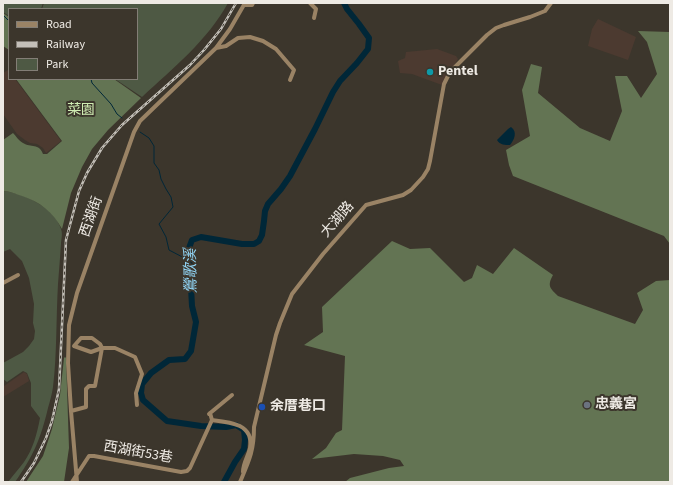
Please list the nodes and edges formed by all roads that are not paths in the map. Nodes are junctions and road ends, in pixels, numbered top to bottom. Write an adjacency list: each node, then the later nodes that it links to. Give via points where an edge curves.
1 (253, 3): 4 (street)
2 (310, 3): 5 (street, via 316,9)
3 (551, 3): 16 (street, 大湖路, via 545,11 496,28 454,67 444,84 430,161 423,177 403,195 366,205 292,294 273,347 254,427 252,451)
4 (245, 4): 6 (street, 西湖街)
5 (314, 18)
6 (216, 48): 7 (street, via 226,46 238,38 250,37 263,41 276,49 294,70); 13 (street, 西湖街, via 140,121 134,132 77,294 69,325)
7 (290, 80)
8 (18, 275): 9 (street)
9 (3, 283)
10 (102, 348): 10 (street, via 92,338 81,338 74,346 91,352); 12 (street, via 115,348 135,357 142,374 136,393); 13 (street, via 95,386 86,389 86,407)
11 (232, 395): 14 (street, via 209,414)
12 (137, 406)
13 (71, 410): 15 (street, 西湖街)
14 (212, 420): 15 (street, 西湖街53巷, via 187,471 89,456); 16 (street, via 234,424 245,428 248,433 250,449 243,465)
15 (76, 475): 17 (street, 西湖街); 18 (street)
16 (242, 477): 19 (street, 大湖路)
17 (77, 481)
18 (72, 482)
19 (240, 482)

